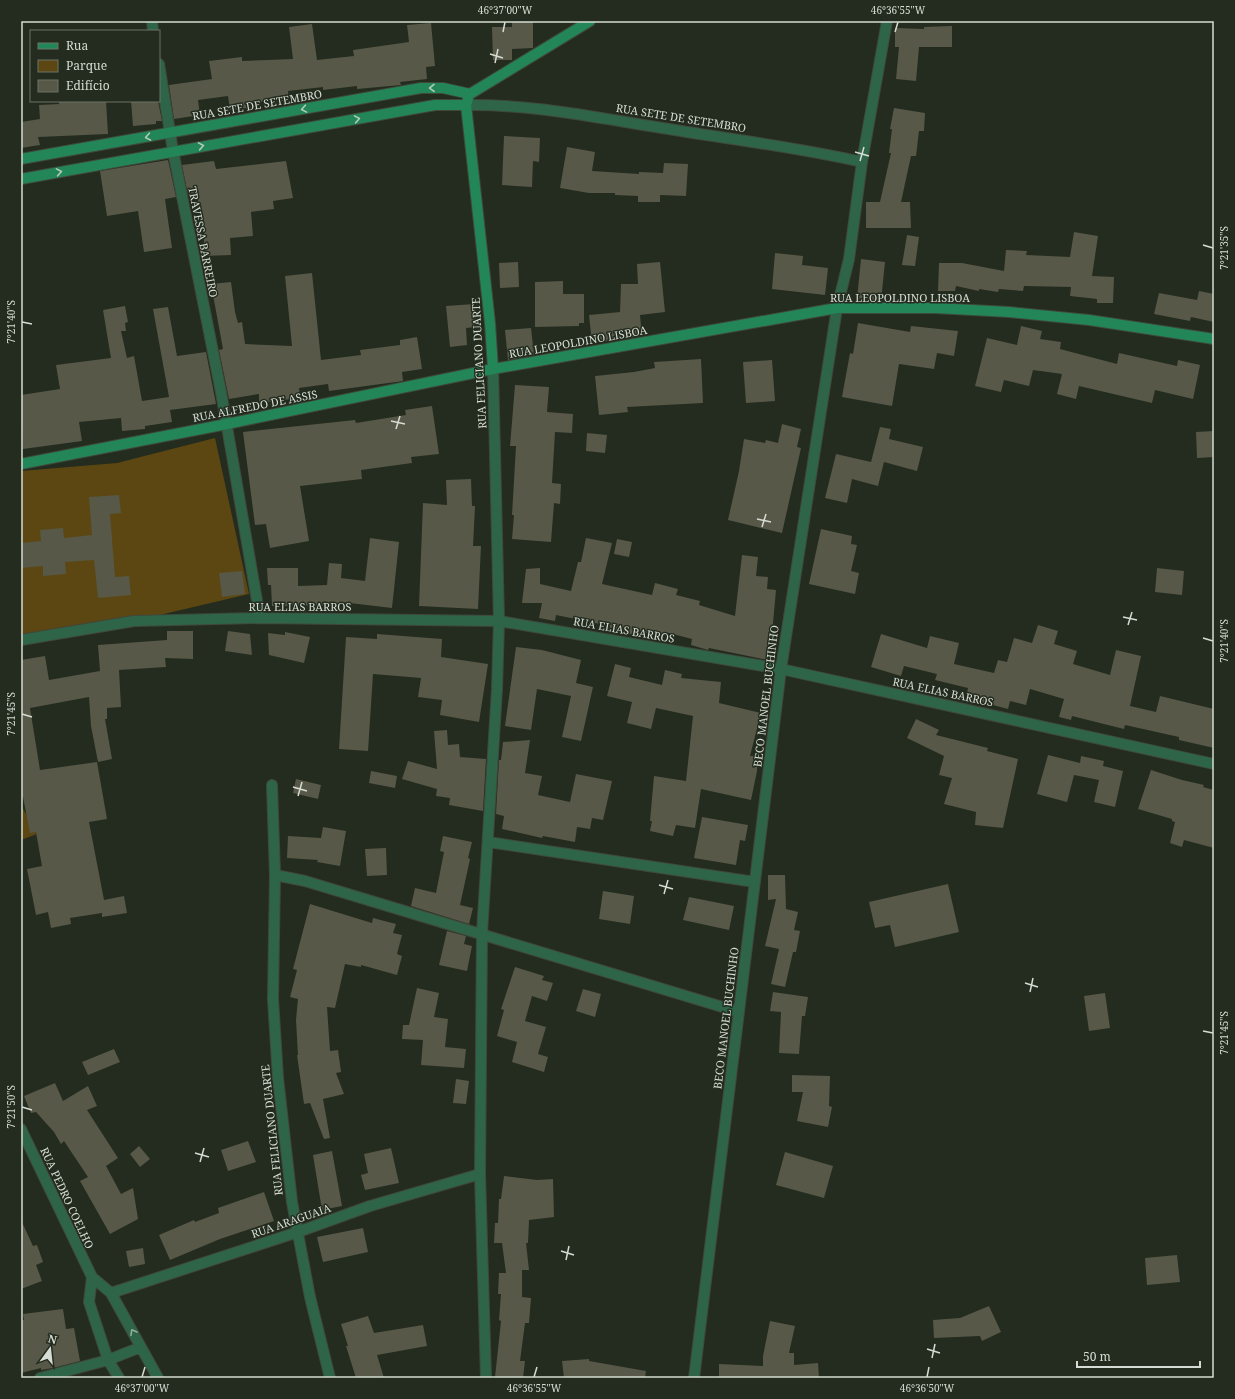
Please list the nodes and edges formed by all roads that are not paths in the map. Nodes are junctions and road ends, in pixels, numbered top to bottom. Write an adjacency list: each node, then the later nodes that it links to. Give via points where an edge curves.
1 (590, 21): 4 (street)
2 (887, 21): 10 (street, BECO MANOEL BUCHINHO)
3 (160, 70): 7 (street, TRAVESSA BARREIRO)
4 (470, 94): 5 (street, RUA SETE DE SETEMBRO); 6 (street); 7 (street, RUA SETE DE SETEMBRO, one-way to 7, via 443,88 421,88)
5 (495, 105): 6 (street, RUA SETE DE SETEMBRO); 10 (street, RUA SETE DE SETEMBRO, via 765,143)
6 (466, 106): 8 (street, RUA SETE DE SETEMBRO, one-way to 6, via 435,105); 14 (street, RUA FELICIANO DUARTE)
7 (171, 133): 8 (street, TRAVESSA BARREIRO); 9 (street, RUA SETE DE SETEMBRO, one-way to 9)
8 (173, 151): 11 (street, RUA SETE DE SETEMBRO, one-way to 8); 15 (street, TRAVESSA BARREIRO)
9 (21, 159)
10 (862, 162): 12 (street, BECO MANOEL BUCHINHO, via 849,259)
11 (21, 179)
12 (836, 308): 13 (street, RUA LEOPOLDINO LISBOA, via 935,308 1009,312 1089,320); 14 (street, RUA LEOPOLDINO LISBOA); 20 (street, BECO MANOEL BUCHINHO)
13 (1214, 339)
14 (493, 370): 15 (street, RUA ALFREDO DE ASSIS); 18 (street, RUA FELICIANO DUARTE)
15 (227, 424): 16 (street, RUA ALFREDO DE ASSIS); 17 (street, TRAVESSA BARREIRO)
16 (21, 464)
17 (260, 618): 18 (street, RUA ELIAS BARROS); 19 (street, RUA ELIAS BARROS, via 134,622)
18 (499, 621): 20 (street, RUA ELIAS BARROS); 23 (street)
19 (21, 640)
20 (781, 669): 21 (street, RUA ELIAS BARROS); 25 (street, BECO MANOEL BUCHINHO)
21 (1214, 764)
22 (272, 785): 24 (street, RUA FELICIANO DUARTE)
23 (488, 842): 25 (street); 26 (street)
24 (275, 875): 26 (street, via 305,881); 30 (street, RUA FELICIANO DUARTE, via 272,999 284,1134)
25 (755, 882): 27 (street, BECO MANOEL BUCHINHO)
26 (482, 933): 27 (street); 29 (street)
27 (739, 1012): 40 (street, BECO MANOEL BUCHINHO)
28 (21, 1128): 31 (street, RUA PEDRO COELHO)
29 (480, 1174): 30 (street, RUA ARAGUAIA, via 370,1206); 39 (street)
30 (298, 1232): 32 (street, RUA ARAGUAIA); 38 (street, RUA FELICIANO DUARTE, via 310,1297)
31 (92, 1277): 32 (street, RUA PEDRO COELHO); 34 (street, via 90,1302)
32 (111, 1293): 33 (street, RUA PEDRO COELHO, one-way to 32)
33 (142, 1348): 34 (street); 37 (street, RUA PEDRO COELHO)
34 (108, 1360): 35 (street); 36 (street)
35 (40, 1378)
36 (119, 1378)
37 (158, 1378)
38 (330, 1378)
39 (486, 1378)
40 (694, 1378)

